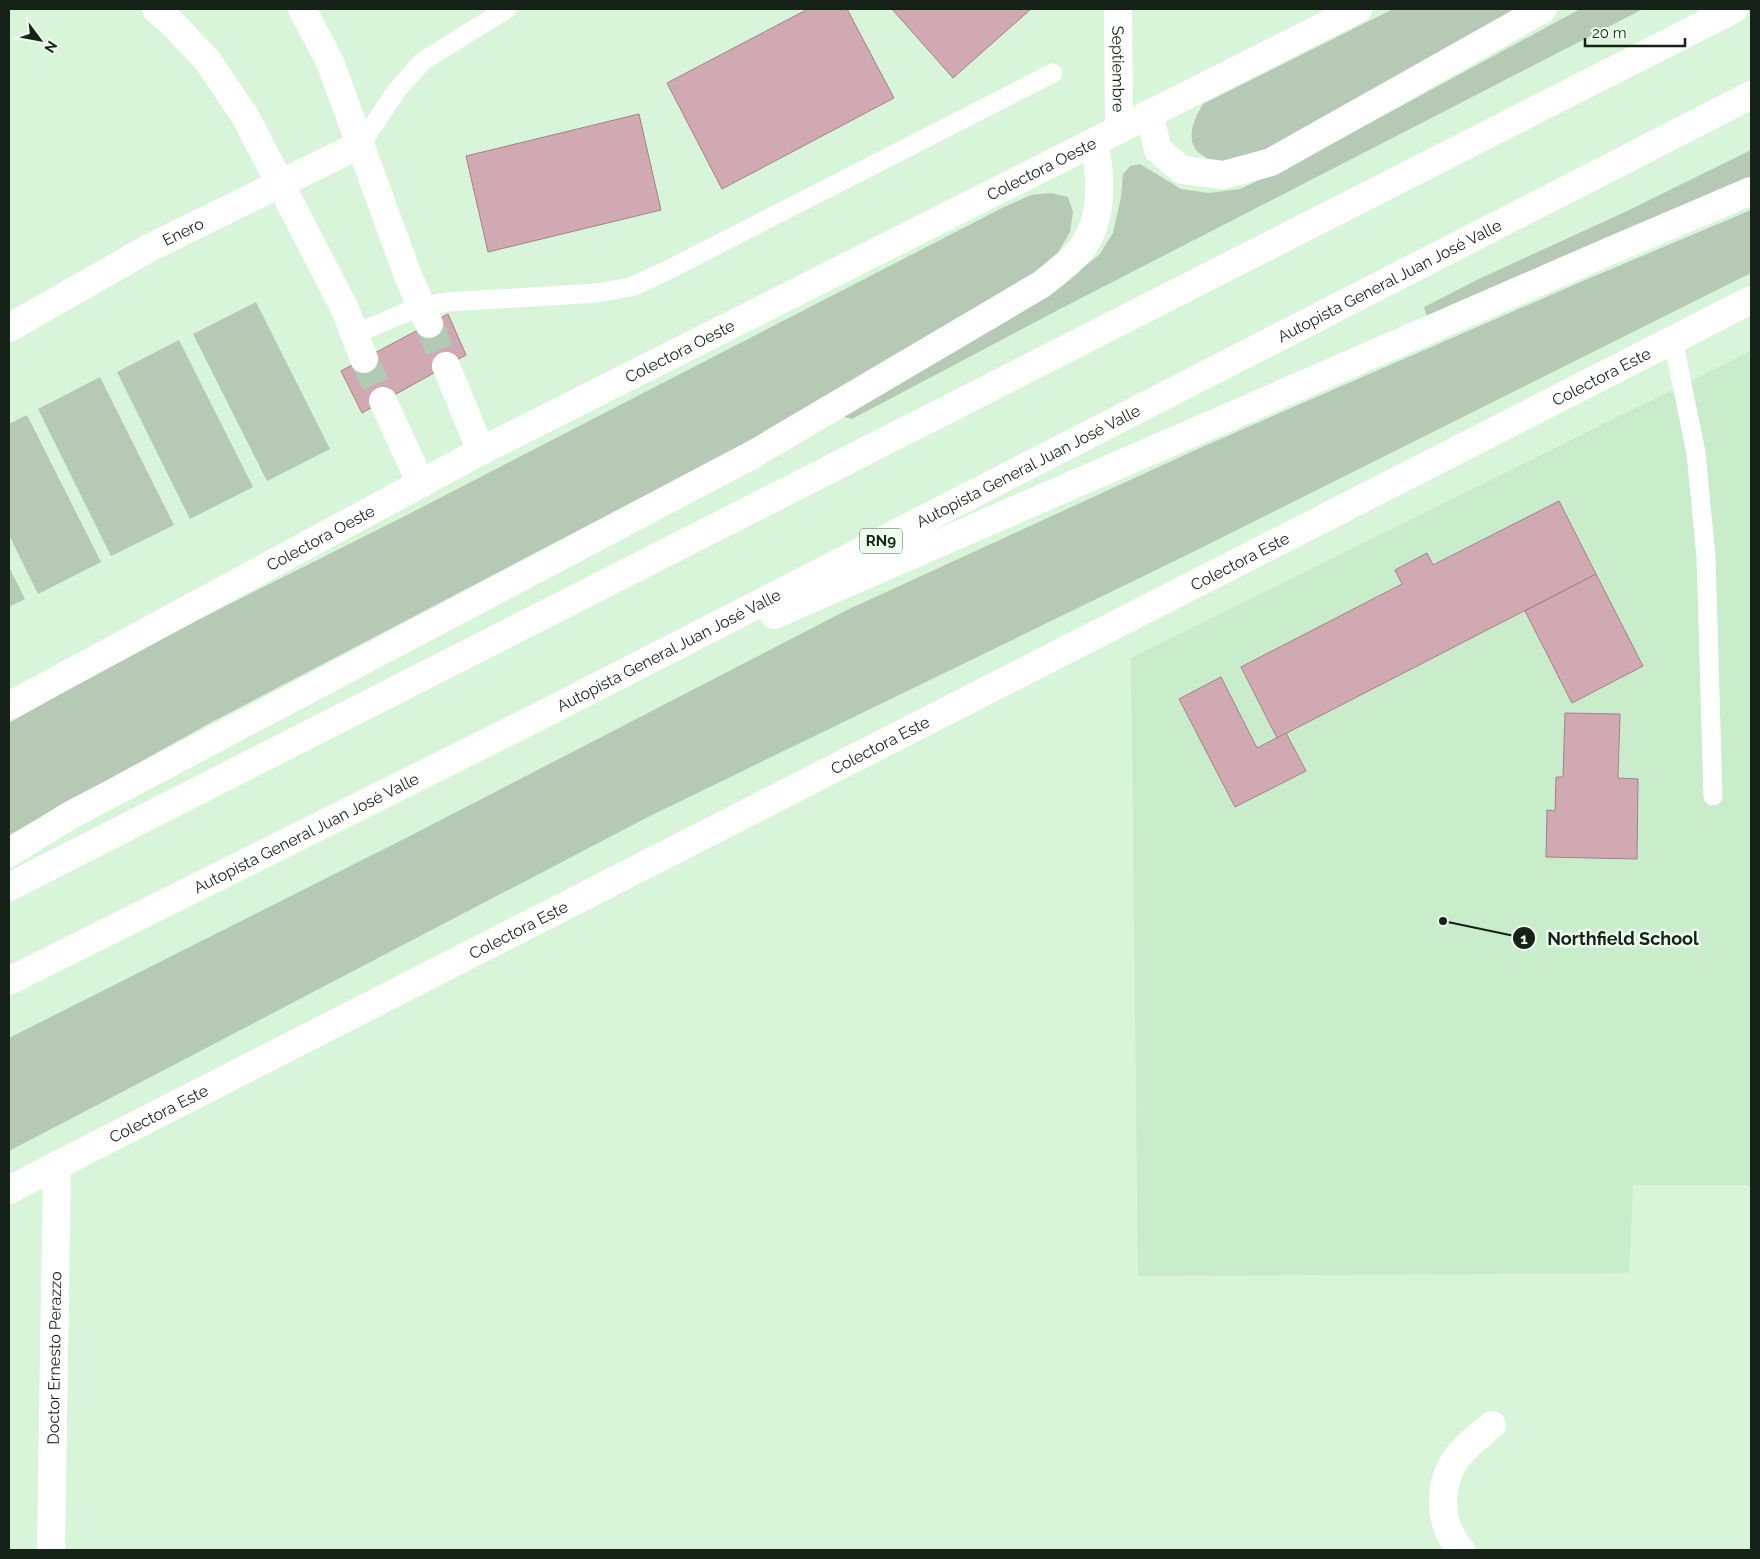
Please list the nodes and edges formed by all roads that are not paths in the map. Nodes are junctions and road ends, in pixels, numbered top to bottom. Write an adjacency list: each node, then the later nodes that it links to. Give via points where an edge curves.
1 (156, 9): 14 (main road, via 207,60 245,116)
2 (302, 9): 13 (main road, via 330,62)
3 (507, 9): 13 (lane, via 422,61 397,90)
4 (1118, 9): 11 (main road, Septiembre)
5 (1358, 9): 10 (main road, Colectora Oeste)
6 (1543, 9): 10 (main road, via 1270,162 1243,170 1224,175 1182,170 1158,150)
7 (1734, 9): 29 (main road)
8 (1053, 73): 17 (lane, via 630,287 597,294 449,302)
9 (1751, 95): 26 (main road, Autopista General Juan José Valle / RN9)
10 (1149, 114): 11 (main road, Colectora Oeste)
11 (1119, 130): 12 (main road, Colectora Oeste)
12 (1094, 142): 23 (main road, Colectora Oeste); 28 (main road, via 1100,197 1091,234 1076,256 1042,284 752,455 69,816)
13 (361, 144): 14 (main road, Enero); 17 (main road)
14 (279, 183): 18 (main road, Enero, via 151,247); 20 (main road, via 345,309)
15 (1751, 191): 26 (main road)
16 (1751, 300): 19 (main road, Colectora Este)
17 (425, 315): 20 (lane)
18 (9, 328)
19 (1673, 340): 27 (lane, via 1696,453 1706,557); 31 (main road, Colectora Este)
20 (360, 347)
21 (446, 366): 23 (main road)
22 (383, 401): 24 (main road)
23 (481, 451): 24 (main road, Colectora Oeste)
24 (421, 484): 25 (main road, Colectora Oeste)
25 (9, 706)
26 (538, 717): 30 (main road, Autopista General Juan José Valle / RN9)
27 (1713, 796)
28 (9, 853)
29 (9, 887)
30 (9, 981)
31 (57, 1165): 32 (main road, Colectora Este); 34 (main road, Doctor Ernesto Perazzo)
32 (9, 1190)
33 (1492, 1425): 35 (main road, via 1458,1456 1445,1479 1444,1513 1447,1527)
34 (50, 1550)
35 (1460, 1550)

